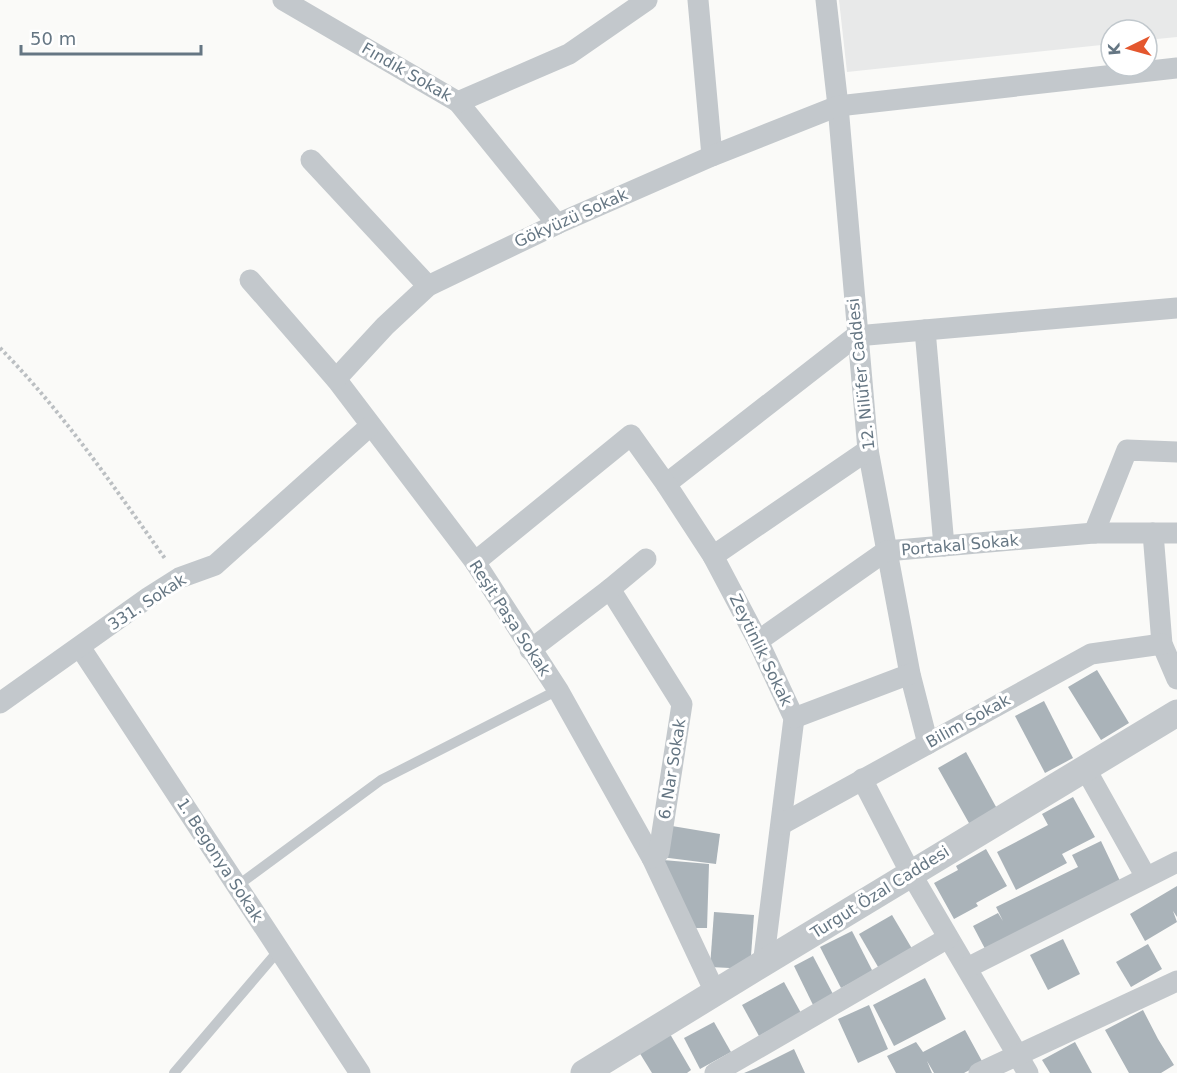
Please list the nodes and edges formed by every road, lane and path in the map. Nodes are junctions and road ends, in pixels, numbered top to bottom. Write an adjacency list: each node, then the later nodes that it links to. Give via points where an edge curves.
1 (283, 0): 6 (street, Fındık Sokak)
2 (647, 0): 6 (street, via 569,54)
3 (698, 0): 8 (street)
4 (825, 0): 7 (street, 12. Nilüfer Caddesi)
5 (1177, 68): 7 (street, Gökyüzü Sokak)
6 (458, 102): 10 (street, Fındık Sokak)
7 (837, 106): 8 (street, Gökyüzü Sokak); 15 (street, 12. Nilüfer Caddesi)
8 (712, 156): 10 (street, Gökyüzü Sokak)
9 (311, 160): 12 (street)
10 (557, 224): 12 (street, Gökyüzü Sokak)
11 (250, 280): 17 (street, Reşit Paşa Sokak)
12 (428, 286): 17 (street, Gökyüzü Sokak)
13 (1177, 308): 14 (street)
14 (925, 330): 15 (street); 25 (street)
15 (856, 336): 19 (street, 12. Nilüfer Caddesi); 21 (street)
16 (0, 348): 30 (path, via 98,464)
17 (336, 379): 18 (street, Reşit Paşa Sokak)
18 (370, 426): 29 (street, Reşit Paşa Sokak); 30 (street, 331. Sokak, via 216,565)
19 (868, 450): 26 (street, 12. Nilüfer Caddesi); 27 (street)
20 (1177, 452): 22 (street, via 1127,450)
21 (666, 484): 27 (street, Zeytinlik Sokak); 29 (street, Zeytinlik Sokak, via 631,435)
22 (1094, 533): 23 (street, Portakal Sokak); 25 (street, Portakal Sokak)
23 (1154, 533): 24 (street, Portakal Sokak); 33 (street)
24 (1177, 533)
25 (944, 546): 26 (street, Portakal Sokak)
26 (886, 551): 32 (street, Portakal Sokak); 36 (street, 12. Nilüfer Caddesi)
27 (713, 556): 32 (street, Zeytinlik Sokak)
28 (646, 559): 31 (street)
29 (475, 562): 35 (street, Reşit Paşa Sokak)
30 (179, 578): 34 (street, 331. Sokak)
31 (610, 589): 35 (street); 46 (street, 6. Nar Sokak, via 682,704 659,852)
32 (758, 641): 41 (street, Zeytinlik Sokak)
33 (1162, 644): 37 (street); 42 (street, Bilim Sokak, via 1091,654)
34 (80, 647): 39 (street, 331. Sokak); 50 (street, 1. Begonya Sokak)
35 (530, 650): 38 (street, Reşit Paşa Sokak)
36 (910, 674): 41 (street); 42 (street, 12. Nilüfer Caddesi)
37 (1177, 679)
38 (558, 690): 46 (street, Reşit Paşa Sokak); 50 (lane, via 381,780)
39 (0, 703)
40 (1177, 713): 43 (street, Turgut Özal Caddesi)
41 (794, 718): 45 (street, Zeytinlik Sokak)
42 (928, 744): 44 (street, Bilim Sokak)
43 (1085, 768): 48 (street, Turgut Özal Caddesi); 49 (street)
44 (862, 779): 45 (street, Bilim Sokak); 48 (street)
45 (782, 824): 53 (street, Zeytinlik Sokak)
46 (652, 858): 56 (street, Reşit Paşa Sokak)
47 (1177, 862): 49 (street)
48 (910, 872): 51 (street); 53 (street, Turgut Özal Caddesi)
49 (1146, 877): 54 (street)
50 (237, 886): 52 (street, 1. Begonya Sokak)
51 (948, 938): 54 (street); 61 (street)
52 (279, 950): 58 (lane); 59 (street, 1. Begonya Sokak)
53 (763, 965): 56 (street, Turgut Özal Caddesi)
54 (967, 968): 57 (street)
55 (1177, 981): 57 (street)
56 (716, 992): 60 (street, Turgut Özal Caddesi)
57 (1016, 1054): 62 (street); 63 (street)
58 (174, 1073)
59 (360, 1073)
60 (584, 1073)
61 (715, 1073)
62 (979, 1073)
63 (1028, 1073)

